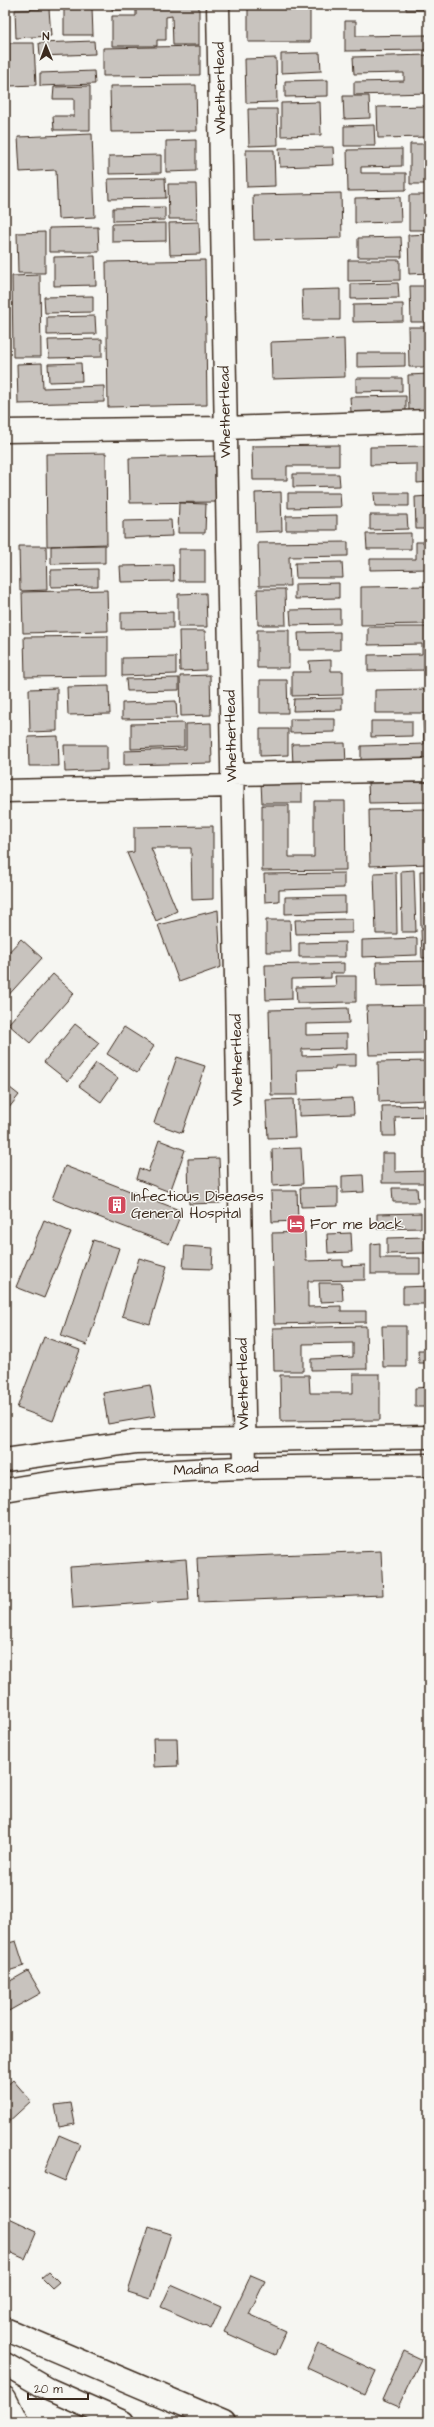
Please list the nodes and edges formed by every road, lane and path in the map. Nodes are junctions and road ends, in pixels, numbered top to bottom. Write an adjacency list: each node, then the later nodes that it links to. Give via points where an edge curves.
1 (218, 5): 3 (main road, WhetherHead)
2 (429, 421): 3 (main road)
3 (226, 428): 4 (main road); 6 (main road, WhetherHead)
4 (5, 431)
5 (429, 770): 6 (main road)
6 (232, 780): 7 (main road); 9 (main road, WhetherHead)
7 (5, 791)
8 (429, 1437): 9 (main road, Madina Road)
9 (244, 1440): 10 (main road, Madina Road, via 135,1442); 12 (main road, WhetherHead)
10 (5, 1460)
11 (429, 1465): 12 (main road, Madina Road)
12 (245, 1467): 13 (main road, Madina Road, via 113,1474)
13 (5, 1490)
14 (5, 2329): 17 (main road)
15 (5, 2364): 19 (main road, via 48,2390)
16 (5, 2398): 18 (main road)
17 (185, 2406): 20 (main road); 21 (main road)
18 (17, 2422)
19 (123, 2422)
20 (211, 2422)
21 (224, 2422)

